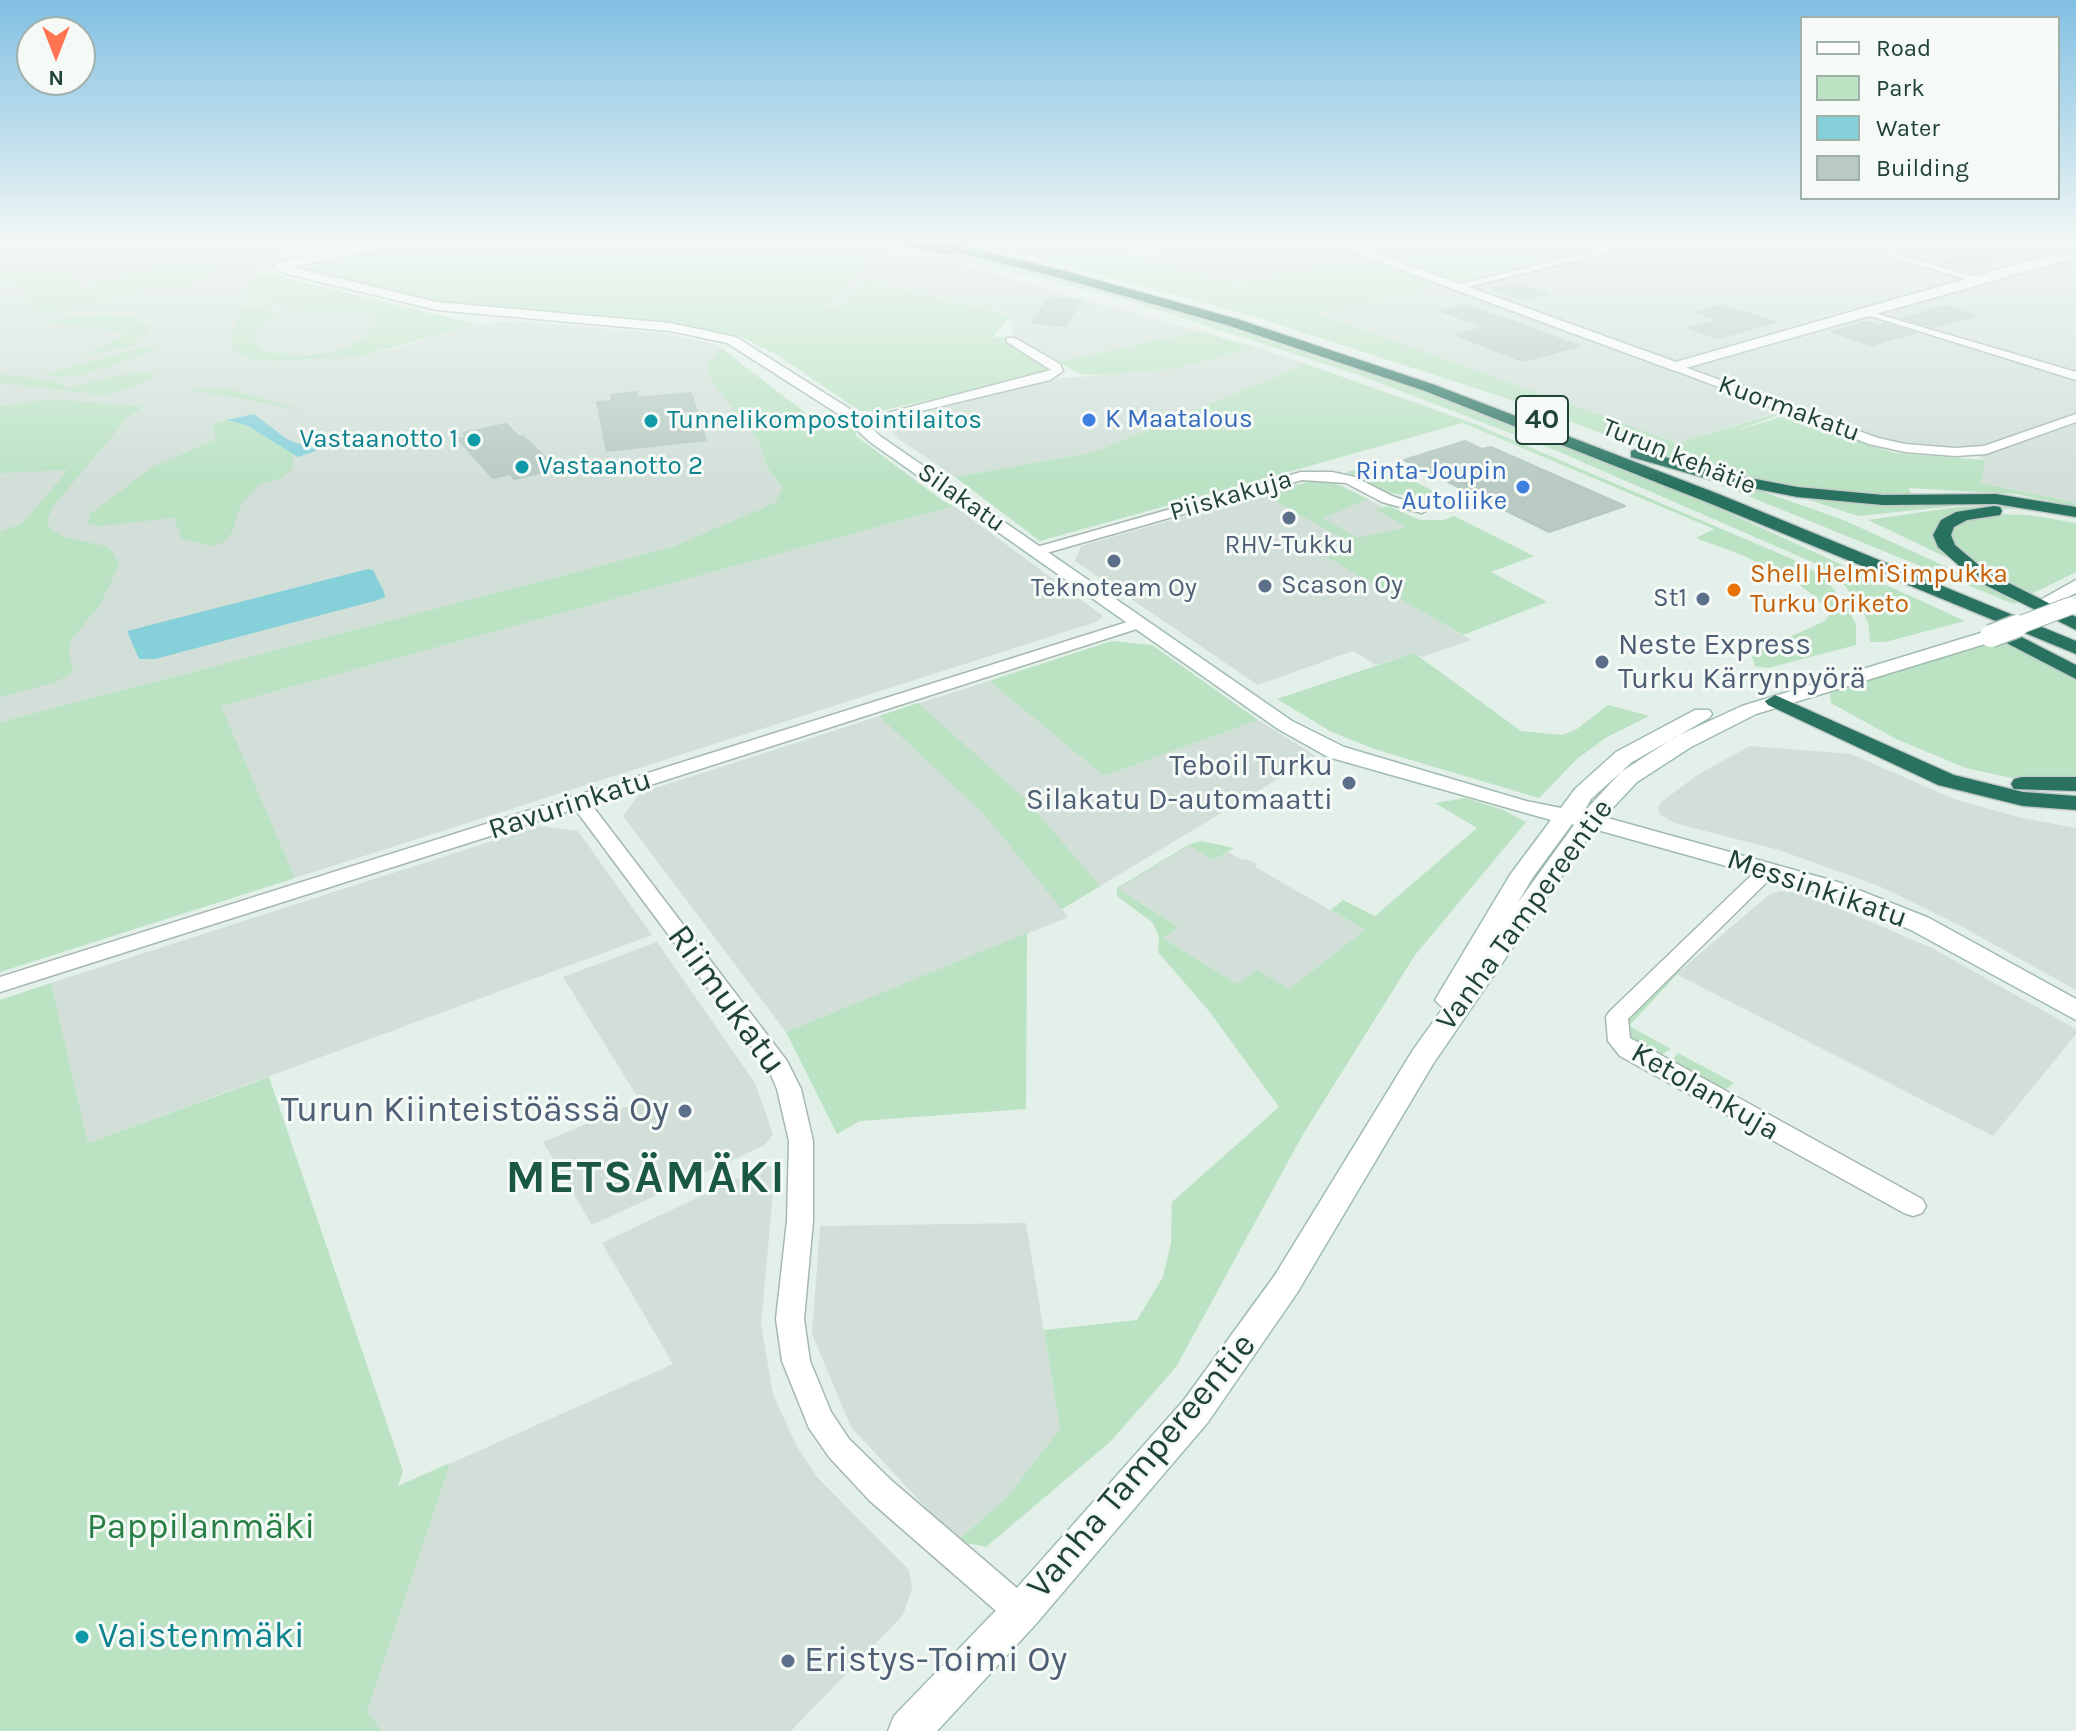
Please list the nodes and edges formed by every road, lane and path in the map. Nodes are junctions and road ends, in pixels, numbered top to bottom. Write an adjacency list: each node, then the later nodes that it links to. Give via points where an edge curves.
1 (633, 323): 11 (street, Silakatu, via 718,336 754,352)
2 (1234, 323): 17 (highway, Turun kehätie / 40, via 1515,419)
3 (1259, 323): 12 (highway, Turun kehätie / 40)
4 (1553, 323): 8 (street, Kuormakatu)
5 (1830, 323): 8 (street)
6 (1903, 323): 9 (street)
7 (1011, 340): 11 (street, via 1057,371)
8 (1675, 367): 10 (street, Kuormakatu, via 1883,444 1986,450)
9 (2076, 376)
10 (2076, 418)
11 (859, 422): 16 (street, Silakatu, via 875,439)
12 (1610, 446): 14 (highway, via 1797,492 1883,500 1996,499); 22 (highway, Turun kehätie / 40)
13 (1422, 509): 16 (street, Piiskakuja, via 1350,480 1301,476)
14 (2076, 512)
15 (2076, 520): 19 (highway, via 1983,512 1955,519 1942,535 1952,553 1981,576)
16 (1038, 551): 20 (street, Silakatu)
17 (1848, 554): 23 (highway, Turun kehätie / 40); 24 (highway)
18 (2076, 586): 19 (street, Vanha Tampereentie)
19 (2068, 608): 21 (street, Vanha Tampereentie, bridge)
20 (1140, 623): 28 (street, Ravurinkatu); 30 (street, Silakatu, via 1285,725 1336,752 1436,784)
21 (1983, 632): 25 (street, Vanha Tampereentie); 26 (street, Vanha Tampereentie)
22 (2076, 635)
23 (2076, 648)
24 (2076, 673)
25 (1797, 694): 26 (street); 27 (highway, via 1966,773 2023,784)
26 (1771, 695): 29 (highway, via 1946,780 2023,799); 30 (street, Vanha Tampereentie, via 1697,716 1638,748 1603,773)
27 (2076, 784)
28 (580, 802): 32 (street, Ravurinkatu); 35 (street, Riimukatu, via 779,1067 789,1089 798,1117 801,1166 790,1319 797,1364 819,1419 881,1491)
29 (2076, 803)
30 (1576, 818): 31 (street, Messinkikatu); 35 (street, Vanha Tampereentie, via 1286,1284 1221,1377)
31 (1769, 869): 33 (street, Messinkikatu, via 1911,920); 34 (street, Ketolankuja, via 1623,1011 1615,1026 1619,1041)
32 (0, 985)
33 (2076, 1011)
34 (1913, 1206)
35 (1021, 1612): 36 (street, Vanha Tampereentie)
36 (909, 1731)

